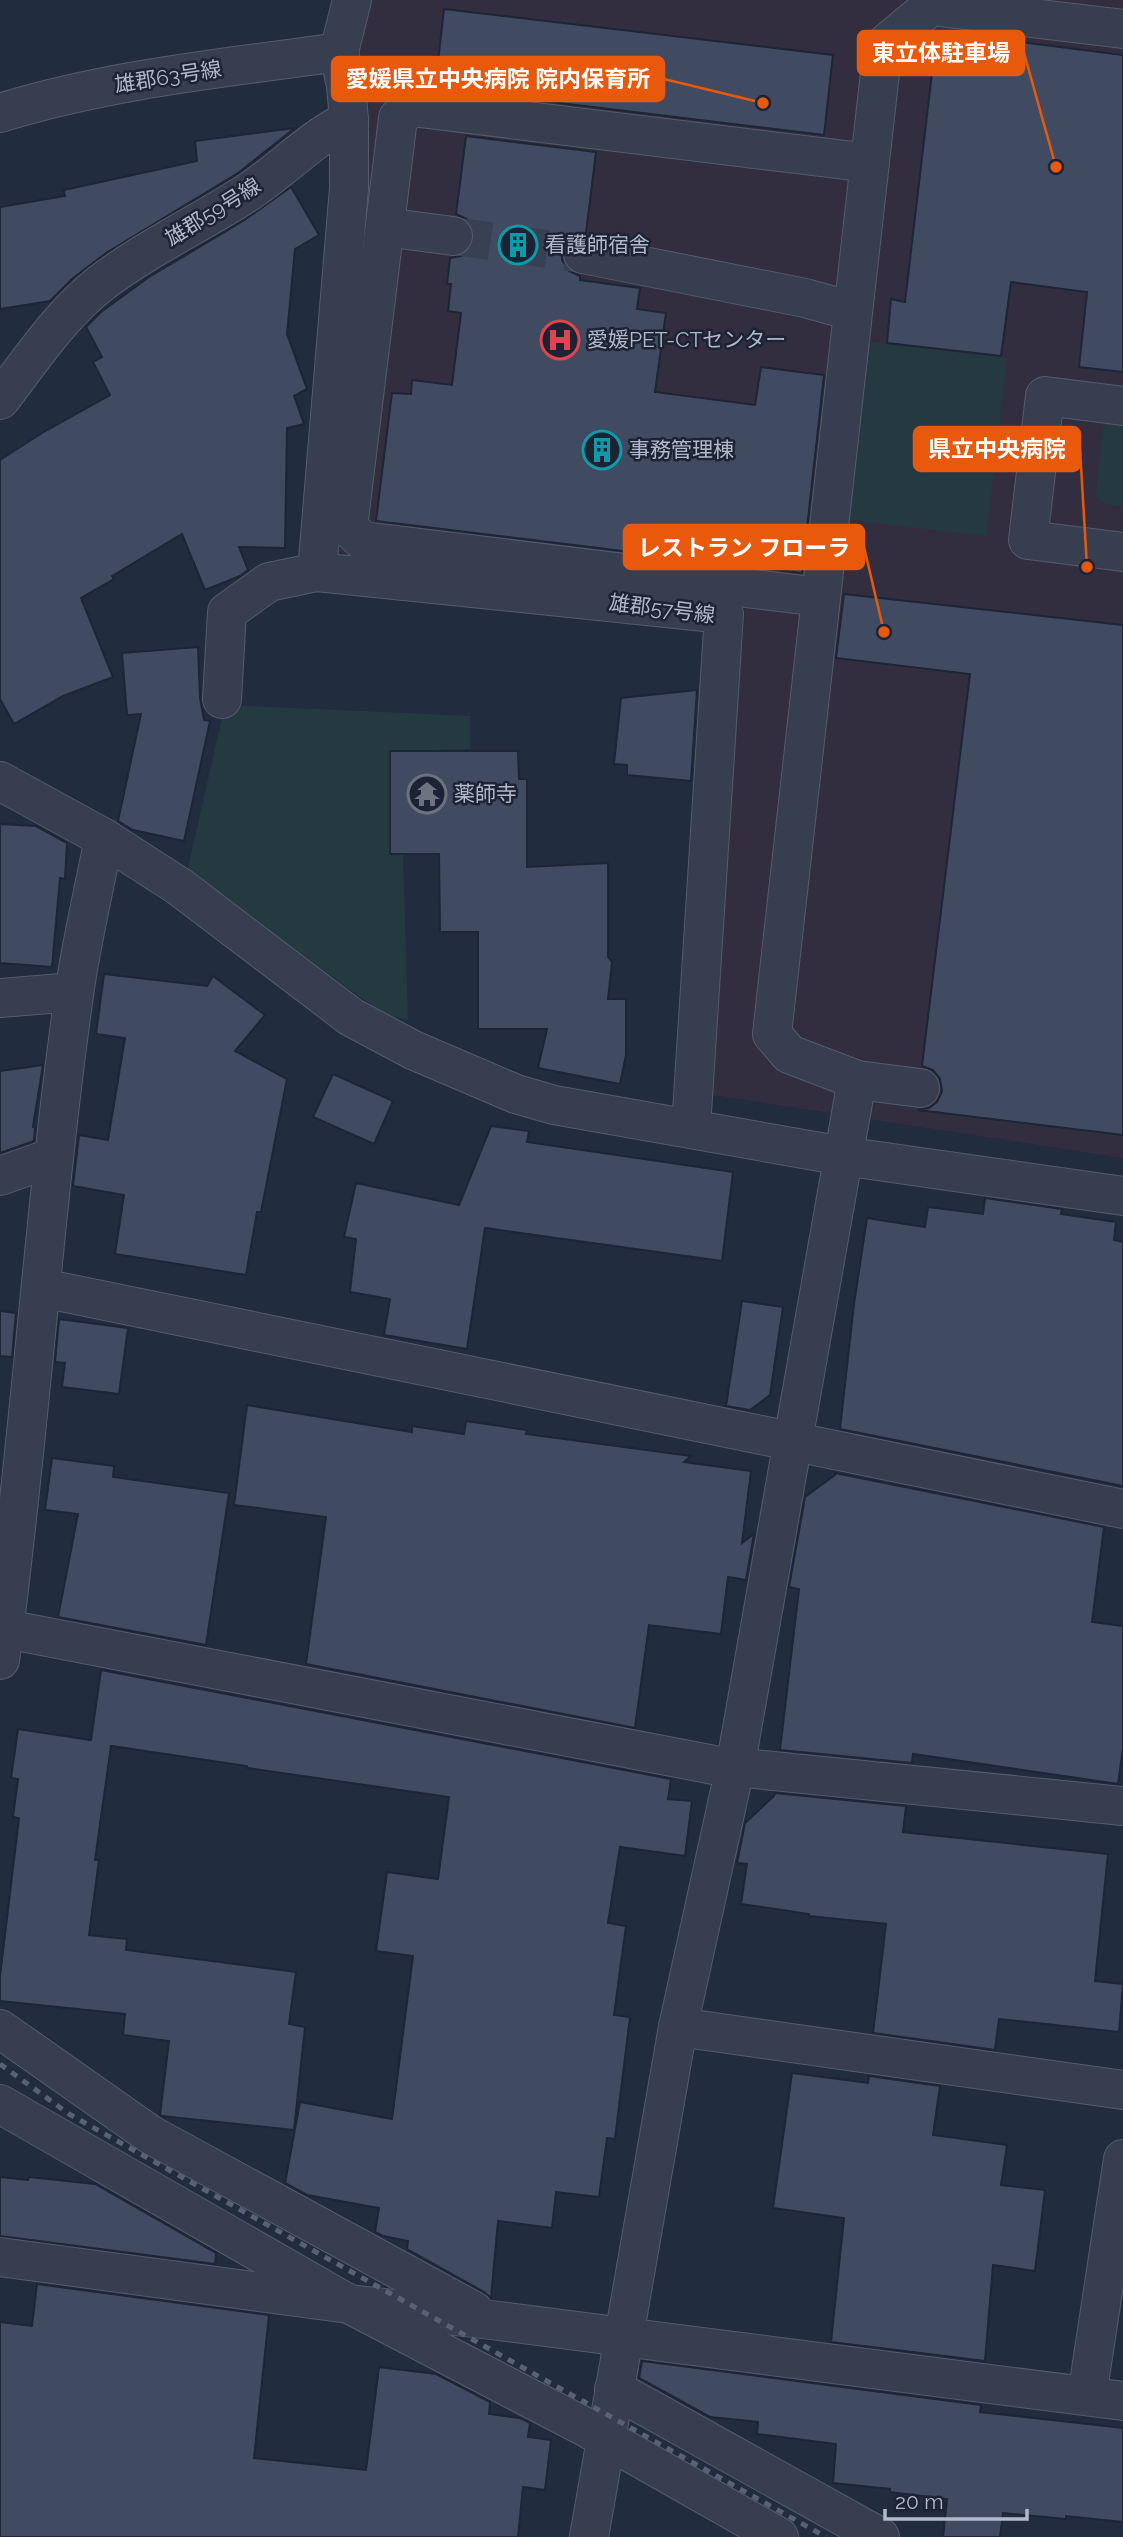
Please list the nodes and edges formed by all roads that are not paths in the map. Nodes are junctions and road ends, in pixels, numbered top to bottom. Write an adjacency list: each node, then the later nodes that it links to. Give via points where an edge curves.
1 (352, 0): 3 (street)
2 (1123, 29): 6 (street, via 931,6 883,46)
3 (339, 52): 4 (street, 雄郡63号線, via 139,80 46,98); 5 (street)
4 (0, 113)
5 (349, 120): 7 (street); 12 (street, 雄郡59号線, via 324,132 226,206 99,285 58,324)
6 (870, 163): 8 (street, via 412,107 398,118); 11 (street)
7 (349, 188): 8 (street); 15 (street)
8 (387, 210): 9 (street); 17 (street, via 348,527 363,541)
9 (453, 236)
10 (583, 254): 11 (street)
11 (852, 311): 16 (street)
12 (0, 400)
13 (1123, 406): 14 (street, via 1045,396 1028,540)
14 (1123, 552)
15 (317, 572): 17 (street, 雄郡57号線); 18 (street, 雄郡57号線, via 269,582 227,612)
16 (820, 597): 17 (street); 23 (street, via 772,1034 789,1054)
17 (726, 599): 25 (street, 雄郡57号線)
18 (222, 699)
19 (0, 781): 20 (street)
20 (104, 838): 21 (street); 25 (street, via 180,887 351,1017 413,1050 516,1094 554,1105)
21 (75, 992): 22 (street); 27 (street)
22 (0, 998)
23 (857, 1080): 24 (street); 26 (street)
24 (920, 1088)
25 (691, 1128): 26 (street)
26 (843, 1156): 29 (street); 31 (street)
27 (54, 1157): 28 (street); 30 (street)
28 (0, 1176)
29 (1123, 1196)
30 (42, 1288): 31 (street); 33 (street)
31 (793, 1443): 32 (street); 34 (street)
32 (1123, 1509)
33 (1, 1639): 34 (street)
34 (735, 1768): 35 (street); 36 (street)
35 (1123, 1806)
36 (678, 2026): 38 (street); 44 (street)
37 (0, 2029): 43 (street, via 151,2135)
38 (1123, 2090)
39 (0, 2104): 42 (street)
40 (1123, 2159): 46 (street)
41 (0, 2258): 42 (street)
42 (349, 2304): 43 (street); 47 (street)
43 (491, 2320): 44 (street)
44 (623, 2338): 45 (street); 46 (street)
45 (614, 2389): 47 (street); 50 (street)
46 (1105, 2399)
47 (606, 2439): 48 (street); 49 (street)
48 (589, 2537)
49 (779, 2537)
50 (880, 2537)

